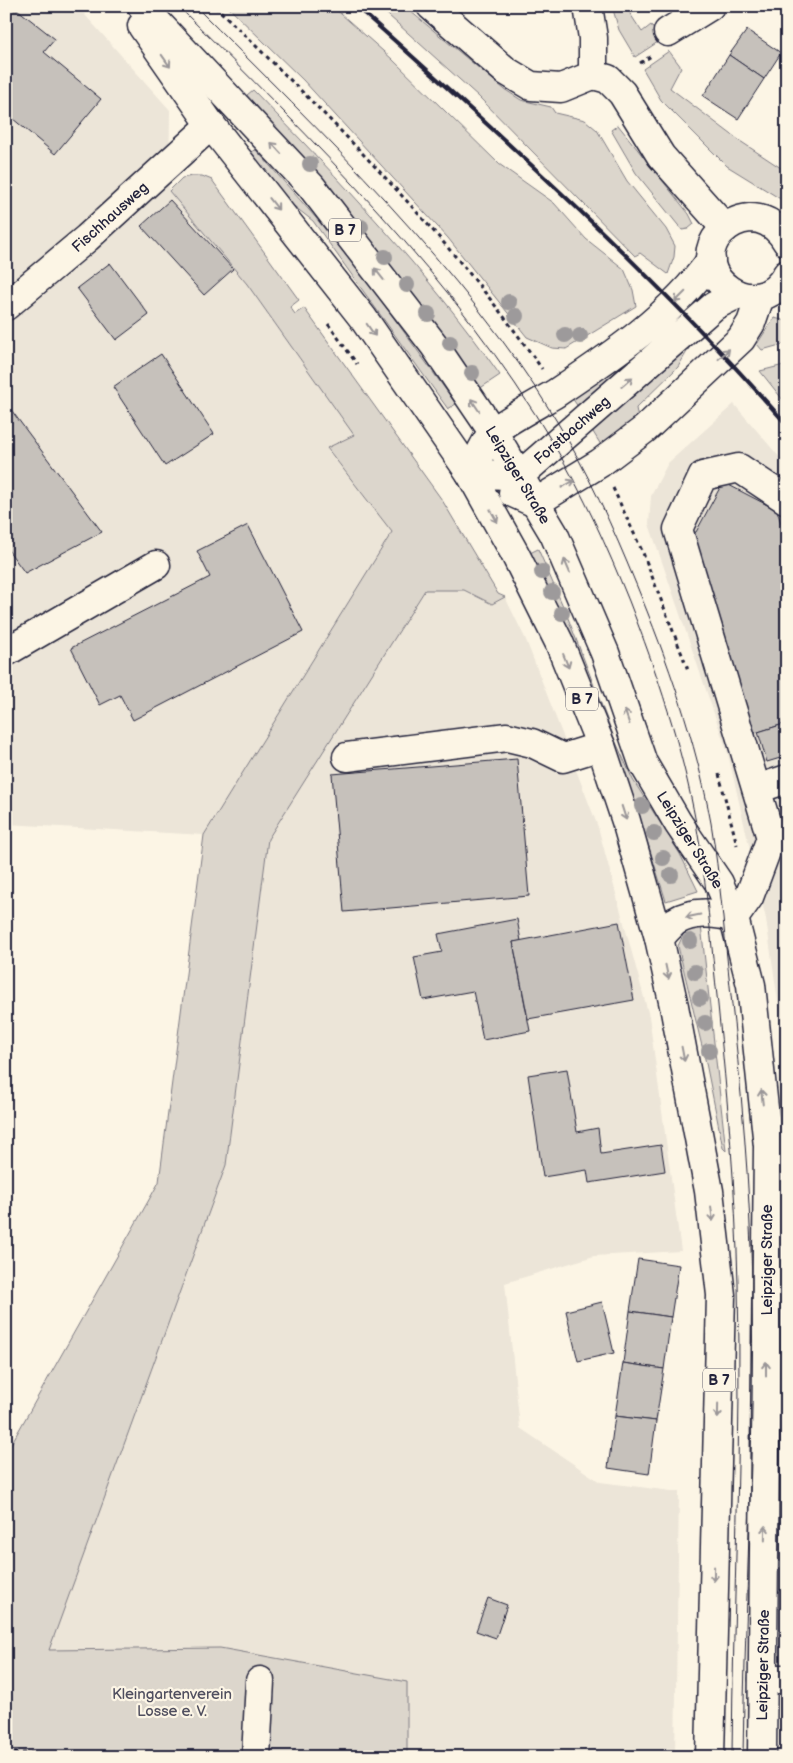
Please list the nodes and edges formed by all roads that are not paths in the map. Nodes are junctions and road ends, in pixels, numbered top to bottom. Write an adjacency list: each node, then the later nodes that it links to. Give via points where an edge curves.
1 (128, 6): 9 (main road, B 7, one-way to 9)
2 (142, 6): 8 (main road, Leipziger Straße / B 7)
3 (431, 6): 7 (main road, via 506,71 531,86 561,88)
4 (588, 6): 7 (main road, via 593,38)
5 (710, 6): 6 (main road)
6 (668, 32)
7 (593, 75): 10 (main road, via 608,79 622,93 661,156)
8 (236, 105): 9 (main road); 17 (main road, Leipziger Straße / B 7, one-way to 8, via 434,345 311,186)
9 (211, 125): 15 (main road, Fischhausweg); 18 (main road, B 7, one-way to 18, via 363,318)
10 (725, 228): 11 (main road, via 742,219 752,218 770,223); 12 (main road, via 713,246)
11 (785, 237)
12 (711, 260): 14 (main road, via 719,281); 17 (main road, one-way to 17, via 696,282 631,340)
13 (787, 274): 14 (main road, Forstbachweg, via 774,291)
14 (753, 296): 16 (main road); 19 (main road, Forstbachweg, one-way to 14, via 714,306); 21 (main road, one-way to 14, via 600,463 645,429 741,339 751,323)
15 (6, 306)
16 (787, 308)
17 (493, 432): 18 (main road); 19 (main road, Leipziger Straße / B 7)
18 (470, 473): 19 (main road); 24 (main road, B 7, one-way to 24, via 559,642)
19 (508, 476): 21 (main road, Leipziger Straße / B 7)
20 (787, 500): 27 (main road, via 738,468 703,476 678,529)
21 (535, 502): 28 (main road, Leipziger Straße / B 7, one-way to 21, via 719,883 678,823 643,763 605,653 554,534)
22 (156, 565): 23 (main road)
23 (6, 652)
24 (601, 746): 25 (main road, via 563,758 532,743 507,737); 29 (main road, B 7, one-way to 29)
25 (347, 757)
26 (787, 779): 27 (main road)
27 (756, 789): 28 (main road, via 771,838 749,898)
28 (734, 918): 29 (main road, one-way to 29, via 722,914 692,914 676,921); 30 (main road, Leipziger Straße / B 7, one-way to 28, via 768,1146 751,985)
29 (659, 938): 33 (main road, B 7, one-way to 33, via 709,1191 721,1295)
30 (775, 1679): 34 (main road, Leipziger Straße / B 7)
31 (260, 1681): 32 (main road)
32 (256, 1757)
33 (710, 1757)
34 (762, 1757)

